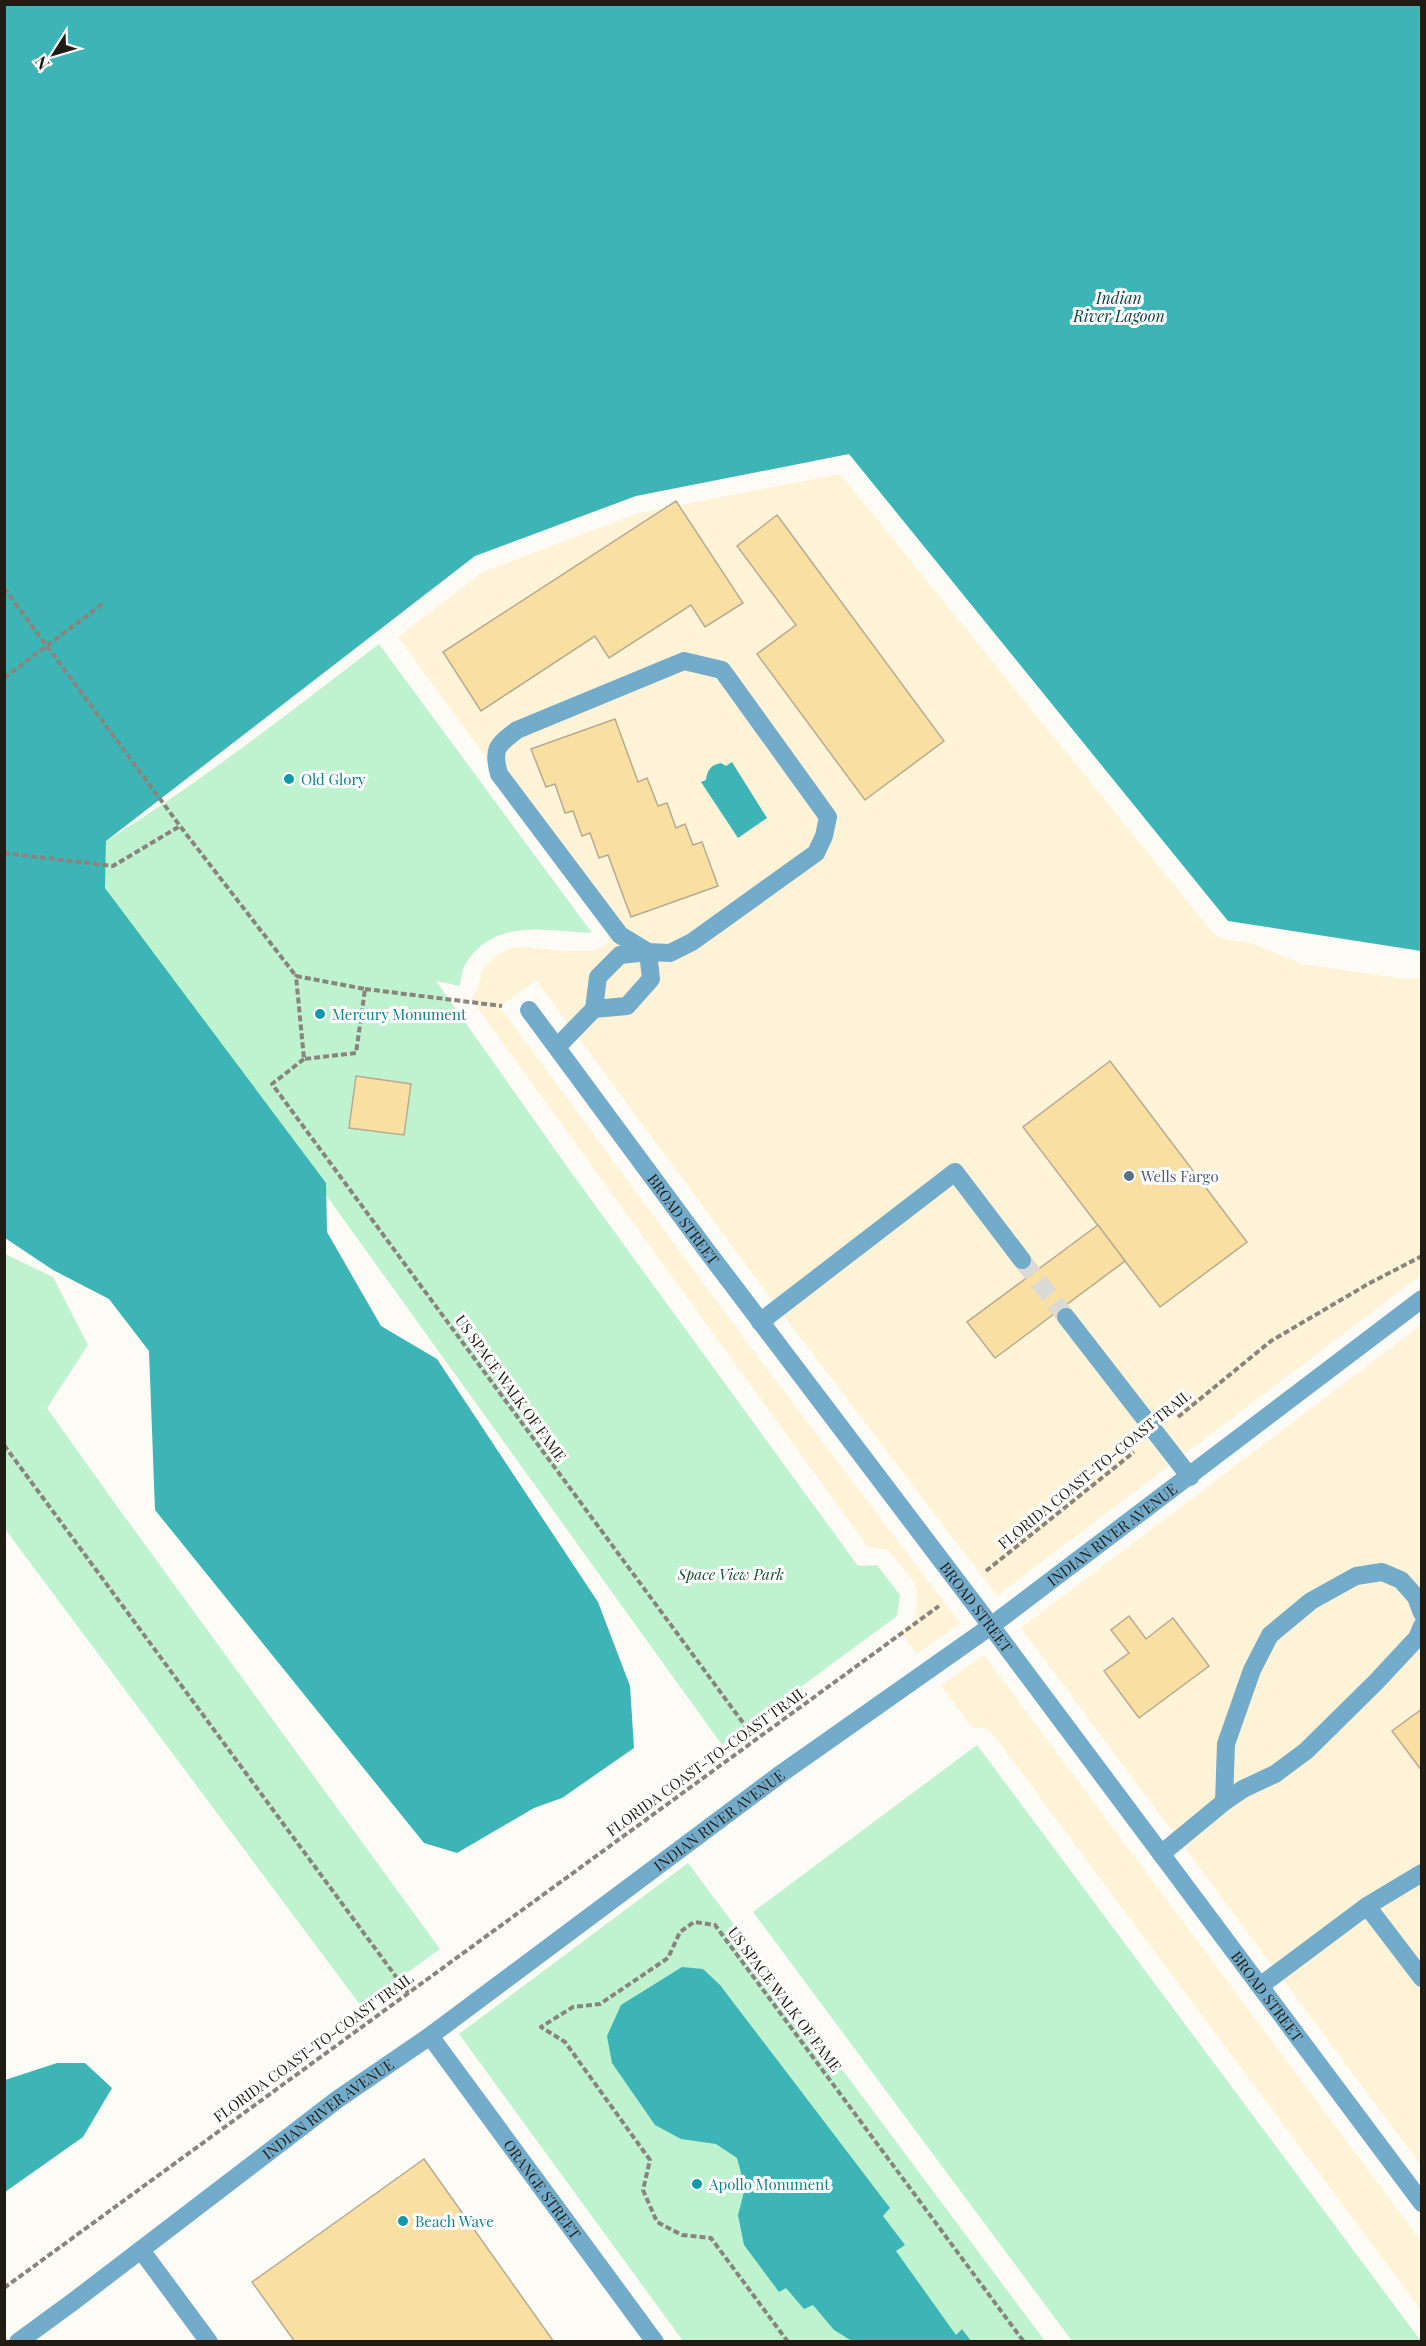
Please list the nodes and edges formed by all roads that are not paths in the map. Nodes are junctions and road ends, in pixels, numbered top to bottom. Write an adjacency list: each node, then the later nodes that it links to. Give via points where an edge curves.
1 (648, 952): 1 (street, via 670,953 692,942 816,853 828,817 722,670 684,661 517,730 501,742 495,758 499,774 620,935); 2 (street, via 620,955 598,977); 2 (street, via 651,979 627,1006)
2 (594, 1009): 4 (street)
3 (529, 1010): 4 (street, BROAD STREET)
4 (557, 1047): 8 (street, BROAD STREET)
5 (1023, 1260): 8 (street, via 955,1172)
6 (1422, 1299): 9 (street, INDIAN RIVER AVENUE)
7 (1066, 1317): 9 (street)
8 (760, 1322): 11 (street, BROAD STREET)
9 (1190, 1477): 11 (street, INDIAN RIVER AVENUE)
10 (1422, 1613): 13 (street, via 1416,1597 1401,1580 1382,1572 1356,1576 1311,1601 1270,1635 1252,1670 1226,1744)
11 (991, 1626): 14 (street, BROAD STREET); 19 (street, INDIAN RIVER AVENUE, via 782,1773)
12 (1421, 1627): 13 (street, via 1417,1638 1306,1751 1275,1774)
13 (1224, 1802): 14 (street)
14 (1161, 1854): 18 (street, BROAD STREET)
15 (1422, 1873): 16 (street)
16 (1367, 1906): 17 (street); 18 (street)
17 (1422, 1978)
18 (1260, 1986): 20 (street, BROAD STREET)
19 (430, 2036): 21 (street, INDIAN RIVER AVENUE, via 338,2099); 26 (street, ORANGE STREET)
20 (1422, 2203)
21 (141, 2250): 22 (street, INDIAN RIVER AVENUE); 25 (street)
22 (74, 2301): 23 (street, INDIAN RIVER AVENUE); 24 (street)
23 (18, 2342)
24 (42, 2342)
25 (209, 2342)
26 (655, 2342)

